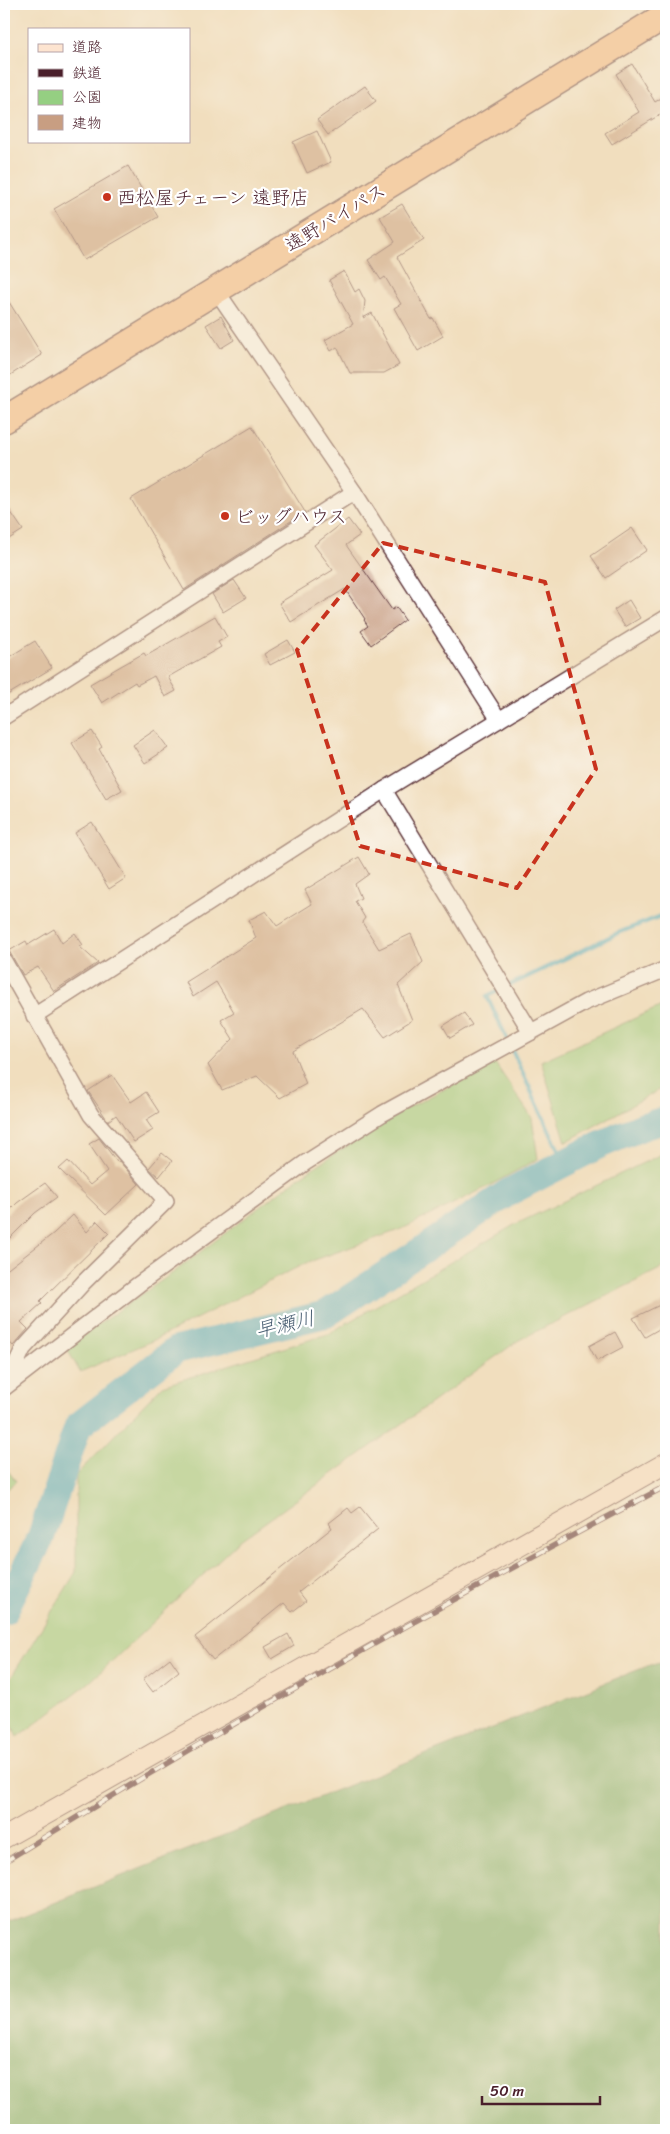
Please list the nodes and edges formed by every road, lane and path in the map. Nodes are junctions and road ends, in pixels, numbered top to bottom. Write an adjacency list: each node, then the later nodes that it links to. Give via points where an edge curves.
1 (650, 4): 4 (highway, 遠野バイパス)
2 (666, 15): 3 (highway, 遠野バイパス)
3 (216, 290): 5 (highway, 遠野バイパス); 6 (street)
4 (4, 398)
5 (4, 420)
6 (354, 492): 8 (street); 9 (street)
7 (666, 618): 9 (street)
8 (4, 716)
9 (499, 720): 10 (street)
10 (384, 790): 13 (street); 14 (street)
11 (4, 961): 13 (street)
12 (666, 969): 14 (street, via 586,1002)
13 (34, 1016): 15 (street, via 91,1115 166,1201 84,1282 23,1349)
14 (531, 1032): 15 (street, via 382,1114 305,1163 139,1284)
15 (5, 1388)
16 (666, 1464): 17 (street)
17 (4, 1838)

